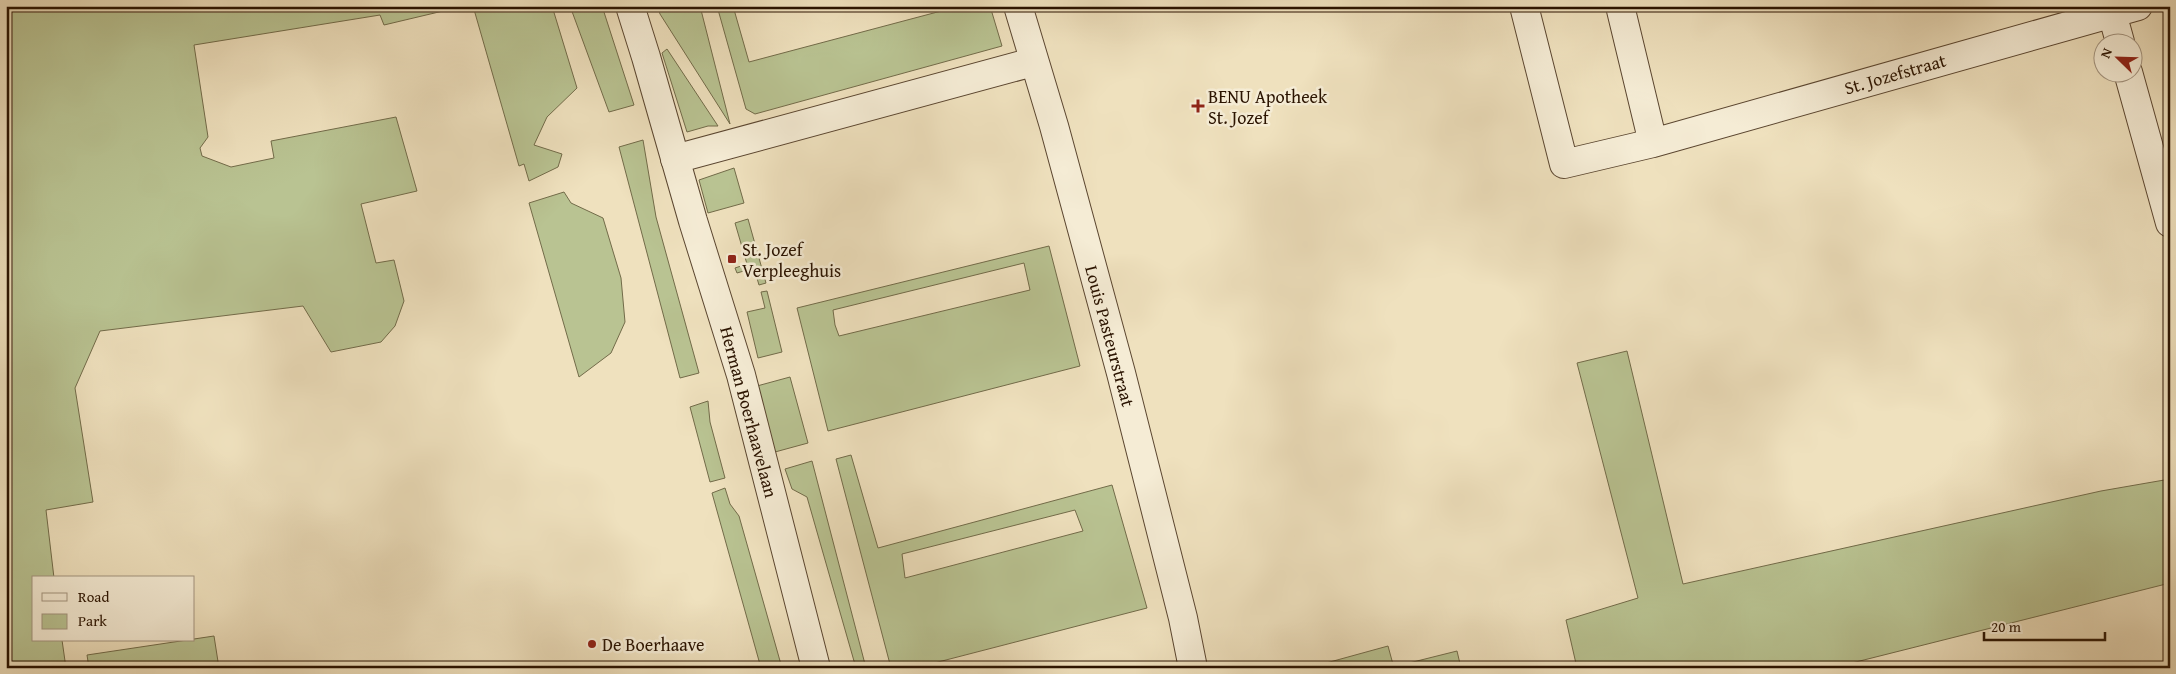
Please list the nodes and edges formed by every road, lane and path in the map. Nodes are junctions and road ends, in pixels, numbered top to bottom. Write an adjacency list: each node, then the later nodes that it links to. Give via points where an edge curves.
1 (630, 6): 11 (street, Herman Boerhaavelaan)
2 (1018, 6): 8 (street, Louis Pasteurstraat)
3 (1524, 6): 10 (street, St. Jozefstraat, via 1564,164)
4 (1620, 6): 10 (street)
5 (2138, 6): 6 (street, St. Jozefstraat)
6 (2112, 13): 7 (street); 10 (street, St. Jozefstraat)
7 (2117, 32)
8 (1033, 62): 11 (street); 14 (street, Louis Pasteurstraat, via 1054,126 1118,363)
9 (2131, 82): 12 (street)
10 (1653, 143)
11 (675, 159): 13 (street, Herman Boerhaavelaan, via 741,375)
12 (2170, 223)
13 (816, 668)
14 (1193, 668)

